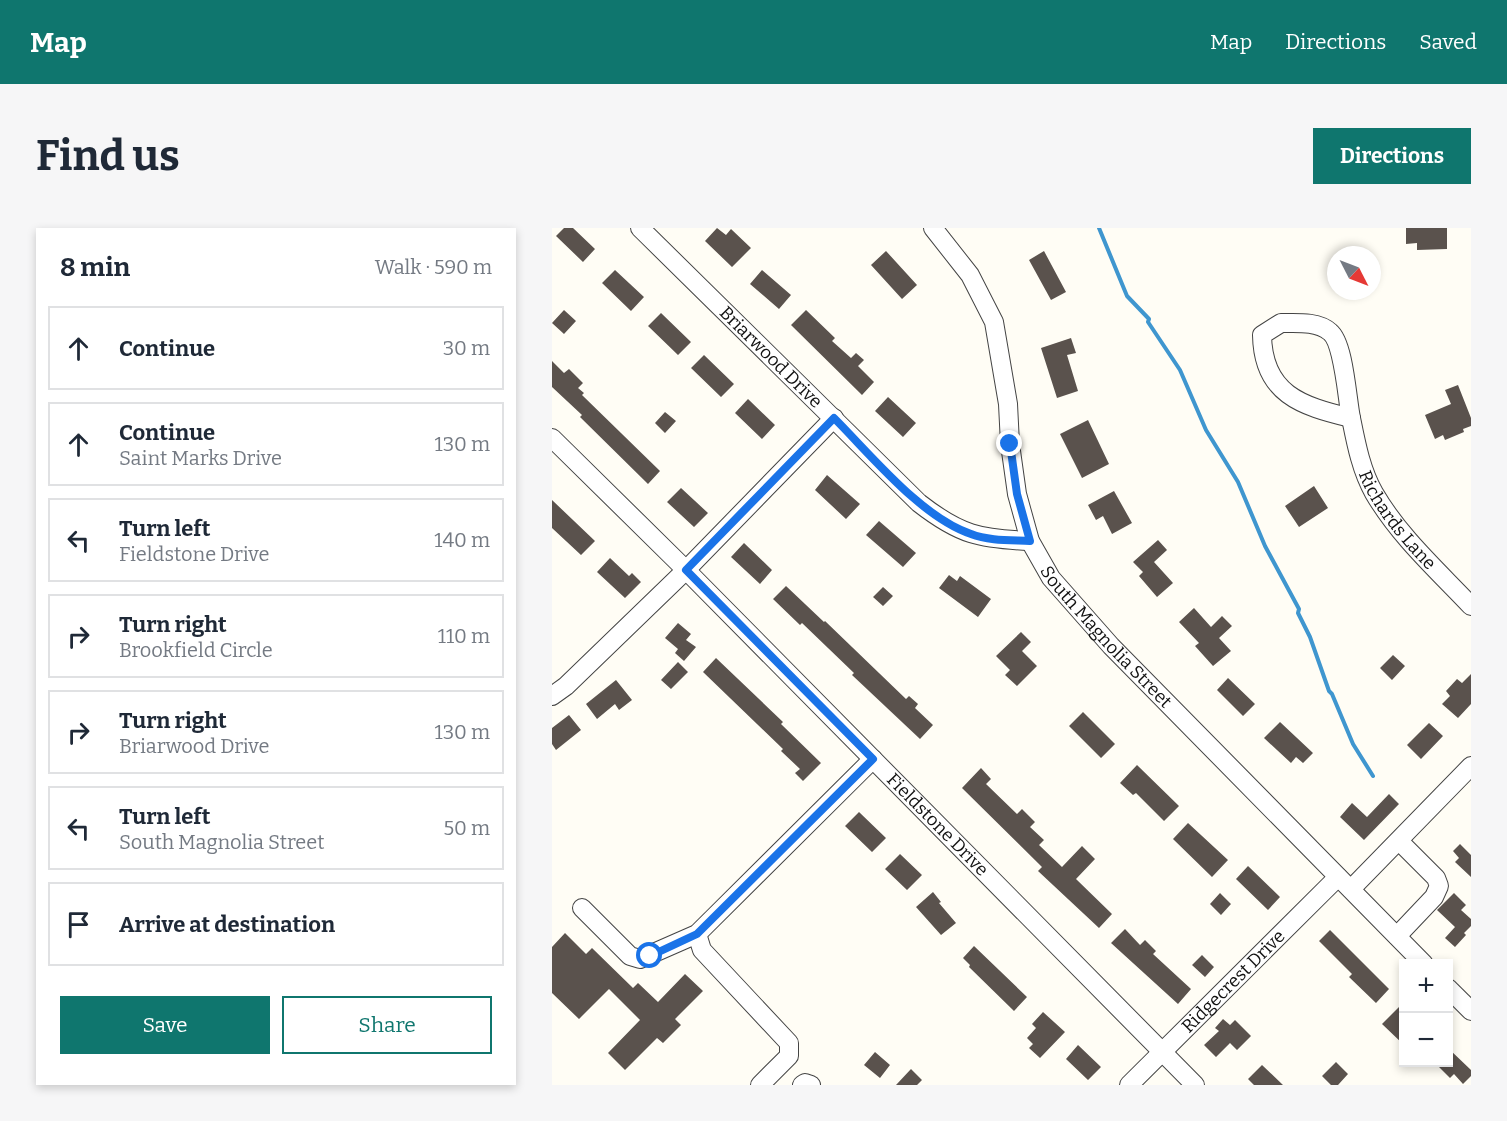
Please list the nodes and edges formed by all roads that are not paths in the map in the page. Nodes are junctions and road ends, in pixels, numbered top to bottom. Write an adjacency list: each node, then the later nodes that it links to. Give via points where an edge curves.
1 (640, 228): 3 (street, Briarwood Drive)
2 (933, 228): 6 (street, South Magnolia Street, via 970,275 994,322 1006,385 1017,494)
3 (834, 418): 6 (street, Briarwood Drive, via 944,523 973,535); 7 (street)
4 (1351, 418): 4 (street, Richards Lane, via 1296,401 1279,387 1262,356 1262,335 1281,323 1311,323 1330,332 1340,347); 8 (street, Richards Lane, via 1359,455 1374,492 1403,534)
5 (552, 438): 7 (street, Fieldstone Drive)
6 (1030, 541): 13 (street, South Magnolia Street, via 1068,599)
7 (686, 570): 9 (street); 10 (street, Fieldstone Drive)
8 (1471, 606)
9 (552, 696)
10 (873, 759): 15 (street); 20 (street, Fieldstone Drive)
11 (1471, 766): 12 (street, Ridgecrest Drive)
12 (1399, 841): 13 (street, Ridgecrest Drive); 16 (street, via 1436,878 1439,886 1434,897)
13 (1345, 883): 16 (street, South Magnolia Street); 20 (street, Ridgecrest Drive)
14 (582, 908): 15 (street, via 630,956 650,956)
15 (697, 934): 21 (street, via 702,950 789,1043 789,1056)
16 (1397, 936): 17 (street, South Magnolia Street)
17 (1421, 959)
18 (1453, 992): 19 (street)
19 (1471, 1011)
20 (1162, 1052): 24 (street, Ridgecrest Drive); 25 (street, Fieldstone Drive)
21 (760, 1085)
22 (802, 1085): 23 (street)
23 (811, 1085)
24 (1129, 1085)
25 (1195, 1085)

